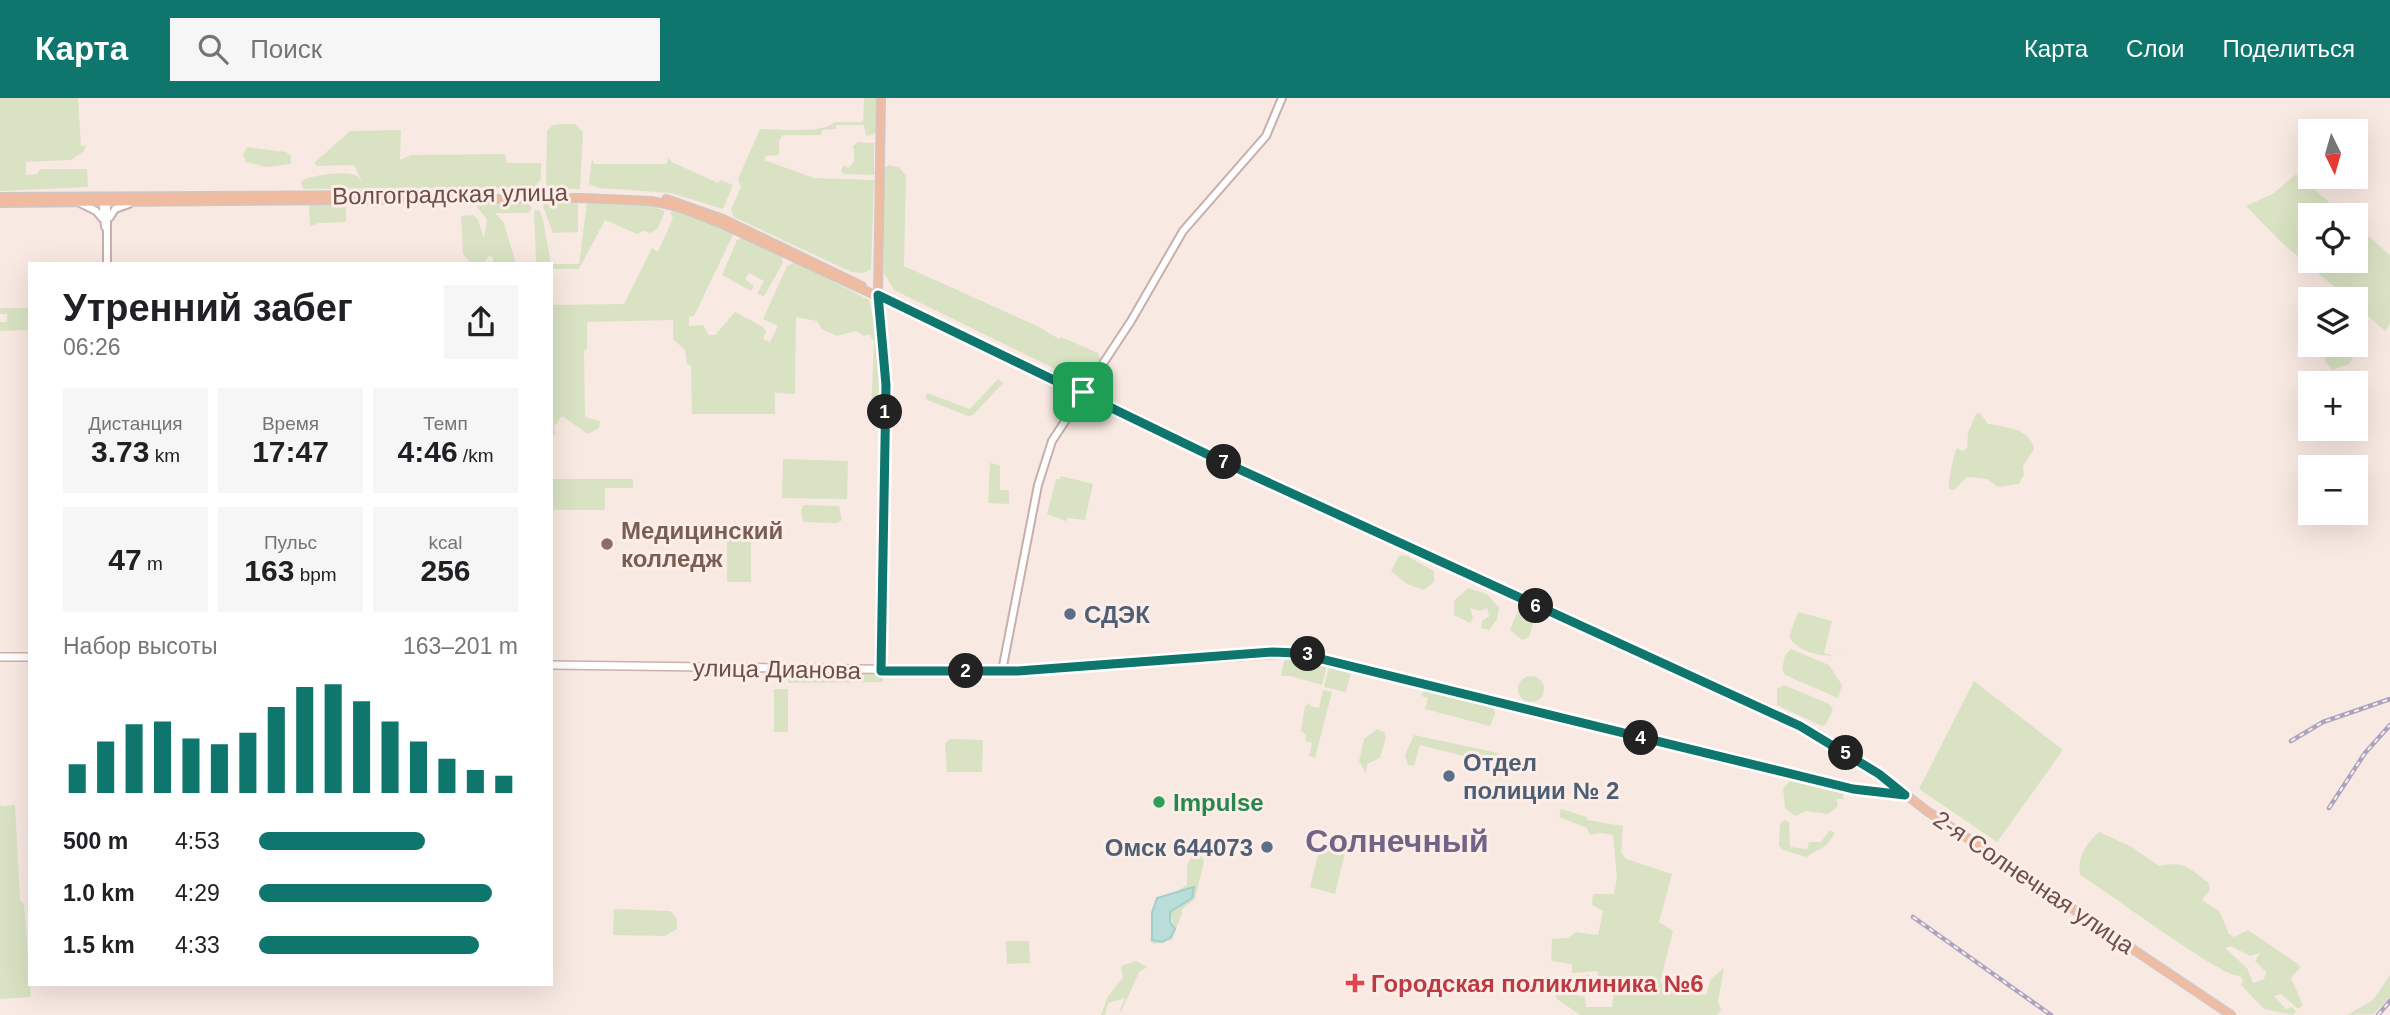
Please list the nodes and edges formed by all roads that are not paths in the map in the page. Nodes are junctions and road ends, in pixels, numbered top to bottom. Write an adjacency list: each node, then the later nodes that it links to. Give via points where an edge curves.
1 (881, 98): 10 (main road)
2 (1282, 98): 11 (street, via 1266,136 1183,231)
3 (0, 197): 4 (main road, Волгоградская улица)
4 (105, 198): 5 (main road, Волгоградская улица); 6 (main road, Волгоградская улица); 8 (street); 10 (main road, Волгоградская улица, via 652,196 723,219)
5 (134, 202): 8 (street, via 115,209); 10 (main road, Волгоградская улица, via 650,201 691,211)
6 (78, 203): 7 (main road, Волгоградская улица); 8 (street)
7 (0, 204)
8 (106, 222): 9 (street)
9 (107, 262)
10 (878, 295): 11 (main road, Волгоградская улица); 15 (street, via 886,385)
11 (1083, 392): 16 (street, via 1052,441 1041,471); 17 (main road, Волгоградская улица, via 1800,726)
12 (0, 657): 13 (main road)
13 (28, 657)
14 (553, 665): 15 (main road, улица Дианова)
15 (881, 671): 16 (main road, улица Дианова)
16 (1002, 671): 17 (main road, 2-я Солнечная улица, via 1297,653 1853,789)
17 (1905, 795): 18 (main road, 2-я Солнечная улица)
18 (2231, 1015)

